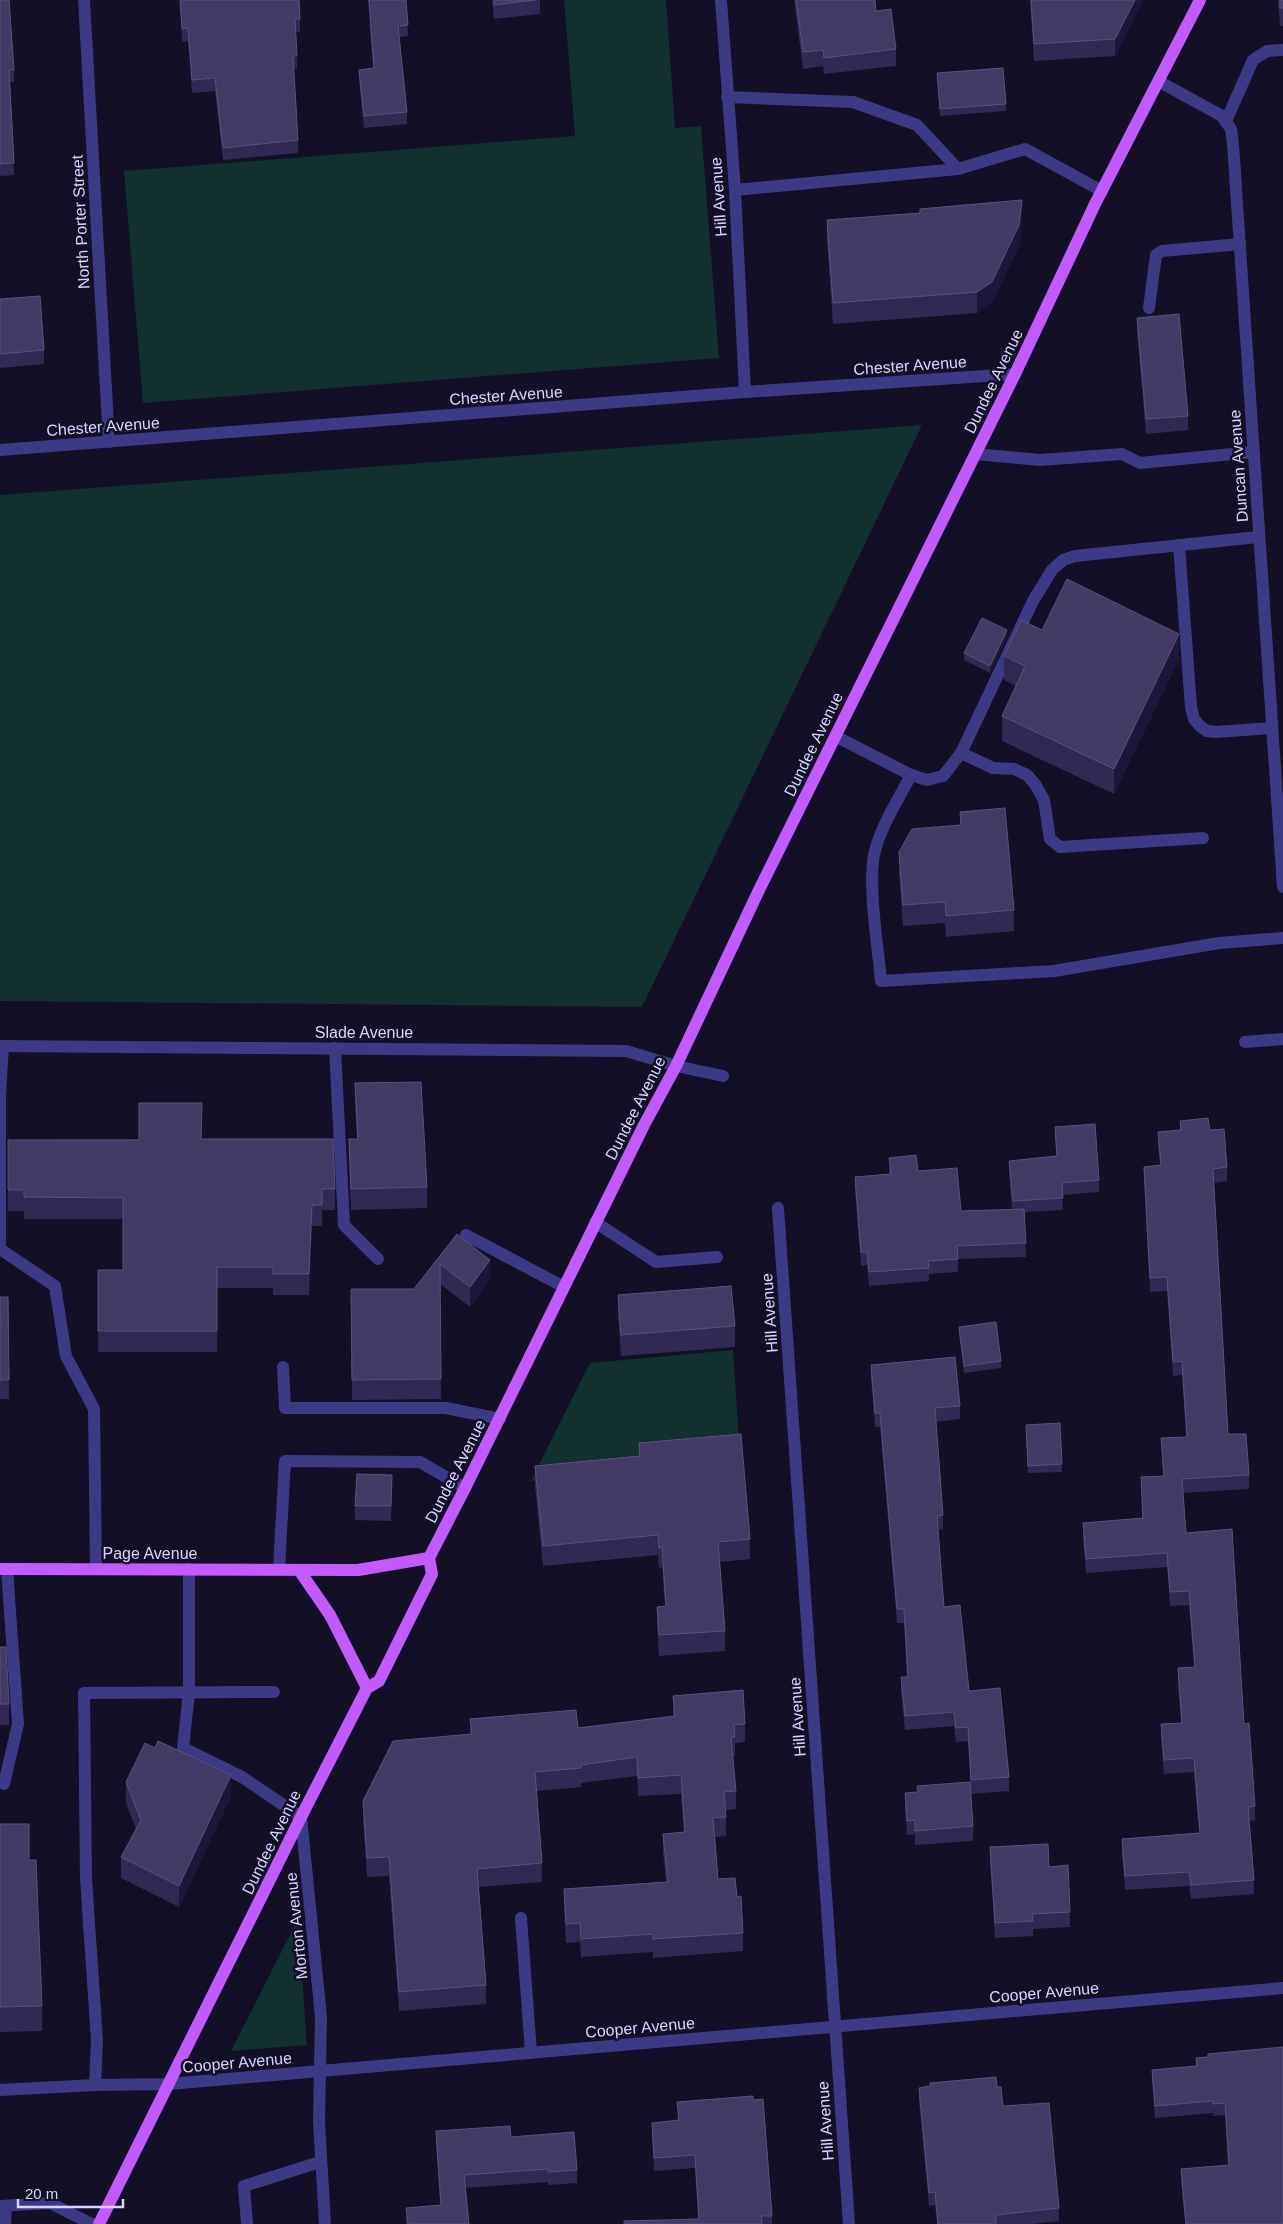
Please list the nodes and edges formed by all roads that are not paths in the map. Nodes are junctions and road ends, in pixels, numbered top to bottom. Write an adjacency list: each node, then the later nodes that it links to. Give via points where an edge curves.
1 (84, 0): 15 (street, North Porter Street)
2 (721, 0): 6 (street, Hill Avenue)
3 (1200, 0): 5 (main road, Dundee Avenue)
4 (1283, 50): 7 (street, via 1267,51 1253,60)
5 (1160, 82): 7 (street); 10 (main road, Dundee Avenue)
6 (727, 97): 8 (street, via 853,102 916,125); 9 (street, Hill Avenue)
7 (1226, 120): 11 (street, Duncan Avenue, via 1233,144)
8 (958, 169): 9 (street); 10 (street, via 1025,149)
9 (735, 190): 14 (street, Hill Avenue)
10 (1102, 191): 13 (main road, Dundee Avenue)
11 (1240, 244): 12 (street, via 1162,251 1156,255); 17 (street, Duncan Avenue)
12 (1149, 308)
13 (1015, 374): 14 (street, Chester Avenue); 18 (main road, Dundee Avenue)
14 (746, 392): 15 (street, Chester Avenue)
15 (109, 442): 16 (street, Chester Avenue)
16 (0, 450)
17 (1253, 452): 18 (street, via 1140,463 1122,454 1040,460); 19 (street, Duncan Avenue)
18 (976, 454): 22 (main road, Dundee Avenue)
19 (1258, 538): 20 (street); 21 (street, Duncan Avenue)
20 (1179, 545): 21 (street, via 1194,719 1207,731); 23 (street, via 1075,556 1063,560 1052,570 1033,602)
21 (1272, 728): 26 (street, Duncan Avenue)
22 (835, 736): 24 (street); 32 (main road, Dundee Avenue)
23 (961, 753): 24 (street, via 942,776 927,780); 25 (street, via 993,768 1014,768 1036,784 1044,800 1050,839 1060,847)
24 (911, 775): 27 (street, via 879,838 874,856 881,981 1054,972 1219,943)
25 (1203, 838)
26 (1283, 887)
27 (1283, 938)
28 (1283, 1039): 29 (street)
29 (1245, 1042)
30 (2, 1046): 31 (street, Slade Avenue); 45 (street, via 0,1249 55,1286 66,1356 94,1409)
31 (336, 1048): 32 (street, Slade Avenue, via 626,1051); 38 (street, via 344,1225)
32 (676, 1066): 33 (street, Slade Avenue); 35 (main road, Dundee Avenue)
33 (724, 1076)
34 (778, 1208): 56 (street, Hill Avenue)
35 (596, 1222): 37 (street, via 656,1262); 39 (main road, Dundee Avenue)
36 (466, 1235): 39 (street)
37 (717, 1257)
38 (378, 1259)
39 (564, 1287): 41 (main road, Dundee Avenue)
40 (283, 1367): 41 (street, via 285,1408 446,1408)
41 (500, 1419): 42 (main road, Dundee Avenue)
42 (466, 1488): 43 (main road, Dundee Avenue); 47 (street, via 420,1462 285,1461)
43 (429, 1558): 48 (main road, Page Avenue, via 358,1570); 49 (main road, Dundee Avenue, via 432,1574 379,1681)
44 (4, 1568): 45 (main road, Page Avenue); 52 (street, via 18,1724)
45 (96, 1569): 46 (main road, Page Avenue)
46 (190, 1569): 47 (main road, Page Avenue); 50 (street)
47 (279, 1569): 48 (main road, Page Avenue)
48 (299, 1570): 49 (main road, via 330,1615)
49 (367, 1688): 53 (main road, Dundee Avenue)
50 (189, 1692): 51 (street); 53 (street, via 183,1748 242,1776); 59 (street, via 84,1693 86,1879 97,2040)
51 (274, 1692)
52 (4, 1784)
53 (301, 1817): 58 (street, Morton Avenue, via 321,2017); 60 (main road, Dundee Avenue)
54 (521, 1918): 57 (street)
55 (1283, 1988): 56 (street, Cooper Avenue)
56 (835, 2026): 57 (street, Cooper Avenue); 69 (street, Hill Avenue)
57 (530, 2053): 58 (street, Cooper Avenue)
58 (321, 2071): 60 (street, Cooper Avenue); 62 (street, Morton Avenue)
59 (95, 2084): 60 (street, Cooper Avenue); 61 (street, Cooper Avenue)
60 (169, 2084): 66 (main road, Dundee Avenue)
61 (0, 2090)
62 (320, 2162): 67 (street, via 244,2186); 68 (street, Morton Avenue)
63 (3, 2206): 64 (street); 65 (street, via 50,2203)
64 (5, 2224)
65 (92, 2224)
66 (99, 2224)
67 (247, 2224)
68 (324, 2224)
69 (849, 2224)

